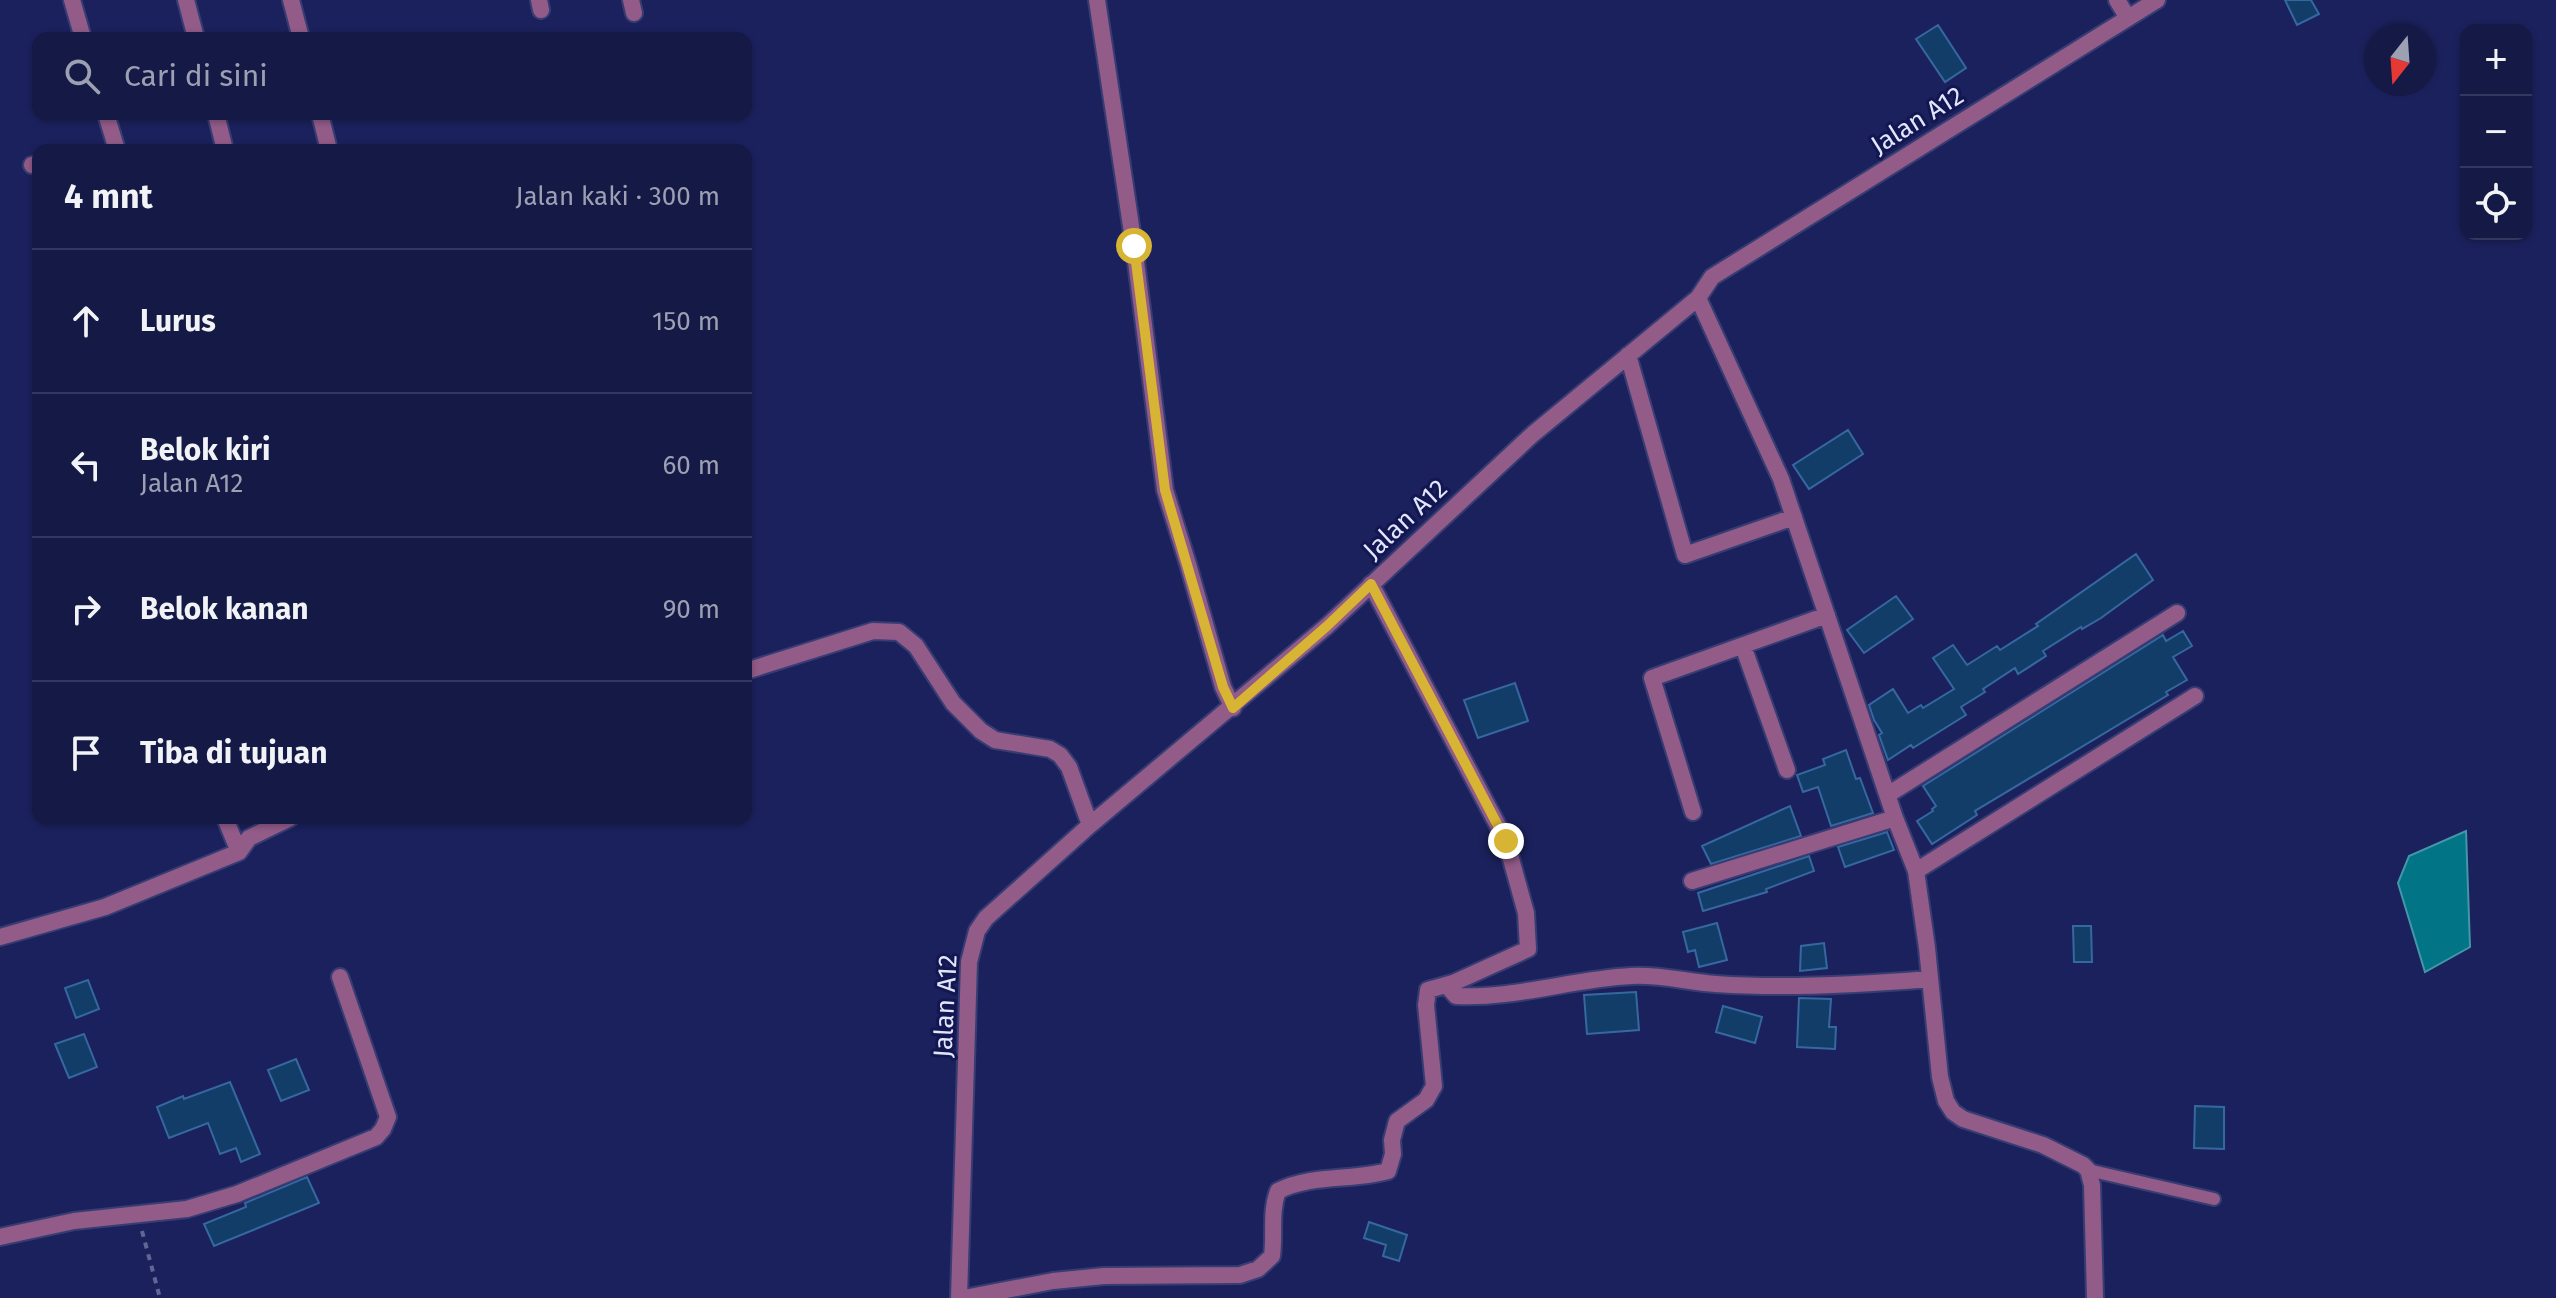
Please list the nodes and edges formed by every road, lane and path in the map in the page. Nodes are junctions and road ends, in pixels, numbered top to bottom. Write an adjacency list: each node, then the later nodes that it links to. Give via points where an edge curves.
1 (72, 0): 8 (street)
2 (186, 0): 9 (street)
3 (291, 0): 10 (street)
4 (1097, 0): 26 (street, via 1165,490)
5 (2117, 0): 7 (street)
6 (2157, 0): 7 (street, Jalan A12)
7 (2128, 18): 17 (street, Jalan A12, via 1712,277)
8 (81, 32)
9 (194, 32)
10 (299, 32)
11 (107, 120): 14 (street)
12 (218, 120): 15 (street)
13 (322, 120): 16 (street)
14 (110, 144)
15 (224, 144)
16 (328, 144)
17 (1698, 298): 18 (street, Jalan A12); 19 (street)
18 (1628, 355): 19 (street, via 1685,555); 20 (street, Jalan A12, via 1533,434)
19 (1794, 517): 22 (street)
20 (1371, 584): 26 (street, Jalan A12); 40 (street, via 1506,841 1526,913 1528,949)
21 (2177, 613): 28 (street)
22 (1827, 615): 23 (street); 28 (street)
23 (1743, 646): 27 (street); 29 (street, via 1652,678)
24 (752, 669): 33 (street, via 873,631 899,632 916,646 953,703 981,731 995,740 1060,755)
25 (2195, 696): 35 (street)
26 (1233, 708): 33 (street, Jalan A12)
27 (1787, 770)
28 (1889, 794): 30 (street)
29 (1693, 812)
30 (1895, 818): 35 (street); 36 (street)
31 (227, 824): 34 (street)
32 (278, 824): 34 (street, via 249,838)
33 (1090, 825): 46 (street, Jalan A12, via 986,918 971,946)
34 (239, 852): 37 (street, via 105,907)
35 (1916, 871): 39 (street)
36 (1692, 881)
37 (0, 937)
38 (340, 977): 43 (street, via 388,1117 383,1129 376,1137 237,1194 187,1209)
39 (1929, 979): 40 (street, via 1851,985 1716,984 1634,975 1483,997 1456,996 1450,989); 41 (street, via 1940,1077 1953,1112 2043,1145)
40 (1453, 983): 46 (street, via 1426,995 1434,1086 1426,1100 1397,1121 1388,1171 1293,1183 1278,1191 1272,1207 1272,1256 1258,1269 1240,1275 1091,1277)
41 (2088, 1170): 42 (lane); 47 (street)
42 (2214, 1199)
43 (137, 1213): 44 (street); 45 (path)
44 (0, 1237)
45 (160, 1298)
46 (962, 1298)
47 (2095, 1298)

